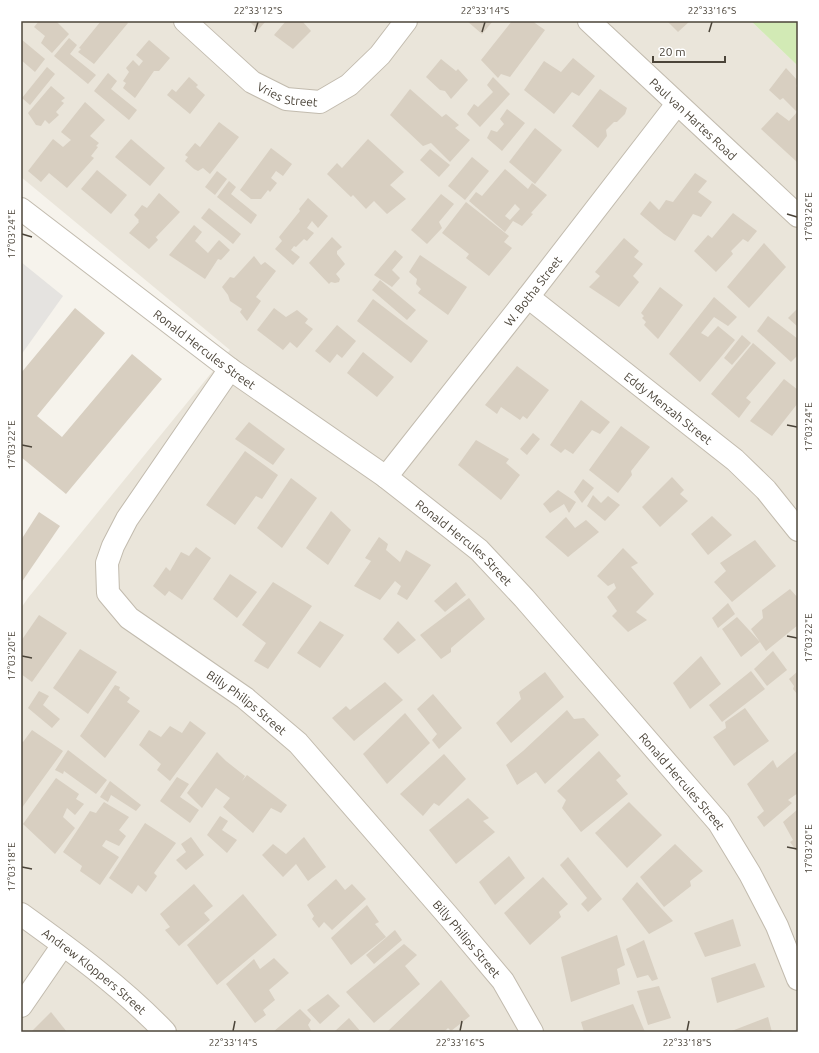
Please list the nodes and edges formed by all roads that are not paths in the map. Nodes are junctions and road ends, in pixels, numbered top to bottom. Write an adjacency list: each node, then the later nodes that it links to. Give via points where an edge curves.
1 (185, 21): 2 (street, Vries Street, via 252,82 286,99 320,102 349,85 380,55)
2 (406, 21)
3 (589, 21): 4 (street, Paul van Hartes Road)
4 (677, 104): 6 (street, Paul van Hartes Road); 7 (street, W. Botha Street)
5 (21, 208): 8 (street, Ronald Hercules Street)
6 (798, 216)
7 (528, 297): 9 (street, W. Botha Street); 10 (street, Eddy Menzah Street, via 735,460 766,490)
8 (230, 370): 9 (street, Ronald Hercules Street); 16 (street, Billy Philips Street, via 126,519 107,563 108,593 128,618 245,698 298,744 503,981)
9 (386, 477): 13 (street, Ronald Hercules Street, via 479,550 524,598 719,823 777,926)
10 (798, 530)
11 (21, 914): 12 (street, Andrew Kloppers Street)
12 (63, 945): 14 (street); 15 (street, Andrew Kloppers Street, via 134,1002)
13 (798, 979)
14 (21, 1006)
15 (165, 1032)
16 (532, 1032)

